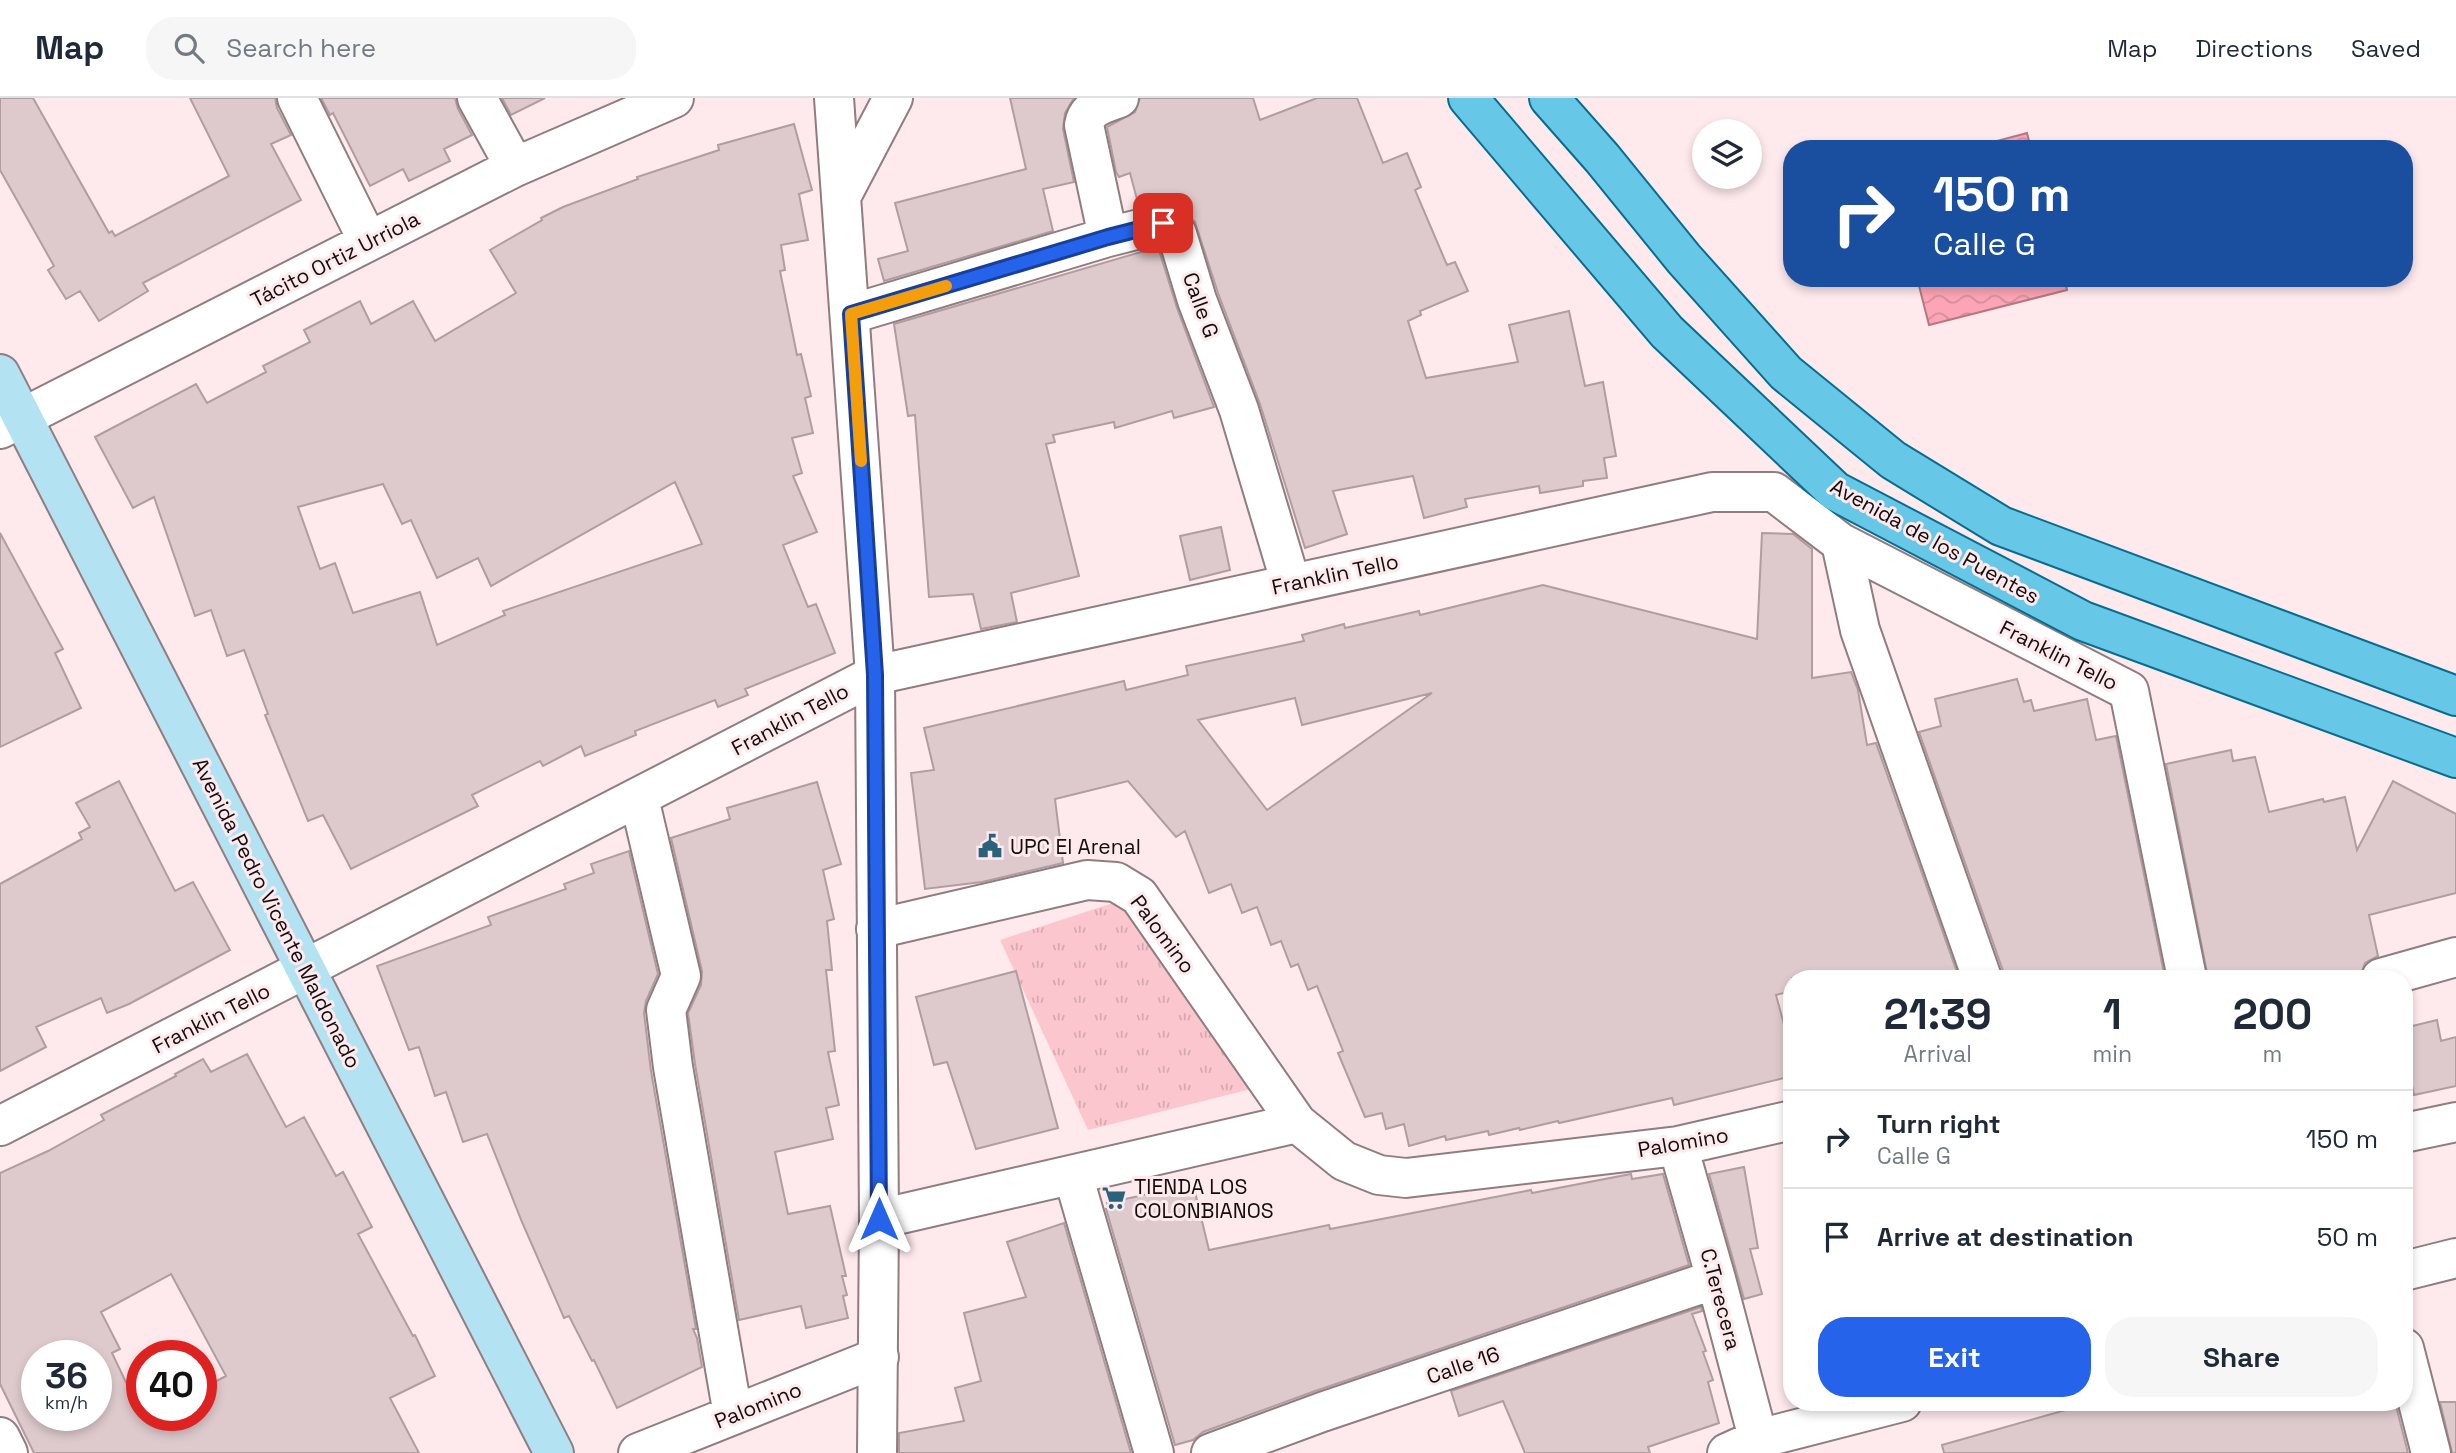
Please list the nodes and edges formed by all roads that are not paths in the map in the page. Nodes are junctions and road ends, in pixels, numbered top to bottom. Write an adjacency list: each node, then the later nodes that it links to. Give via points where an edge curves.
1 (297, 98): 12 (street)
2 (477, 98): 9 (street)
3 (674, 98): 9 (street, Tácito Ortiz Urriola)
4 (834, 98): 10 (street)
5 (893, 98): 10 (street)
6 (1119, 98): 11 (street, via 1093,109 1084,125)
7 (1468, 98): 20 (main road, Avenida de los Puentes, via 1667,332 1835,491 2082,621)
8 (1549, 98): 19 (main road, via 1786,373 1893,460 2001,526)
9 (515, 167): 12 (street, Tácito Ortiz Urriola)
10 (841, 197): 13 (street)
11 (1108, 237): 13 (street, Calle G); 17 (street, Calle G, via 1163,223 1177,234 1239,410)
12 (368, 242): 15 (street, Tácito Ortiz Urriola)
13 (851, 314): 18 (street)
14 (0, 374): 15 (main road, Avenida Pedro Vicente Maldonado)
15 (11, 423): 24 (main road, Avenida Pedro Vicente Maldonado)
16 (1841, 543): 17 (street, Franklin Tello, via 1774,492 1712,492); 25 (street, via 1860,630); 26 (street, Franklin Tello, via 2129,691)
17 (1291, 584): 18 (street, Franklin Tello)
18 (875, 675): 21 (street, Franklin Tello); 22 (street)
19 (2456, 696)
20 (2456, 758)
21 (639, 798): 24 (street, Franklin Tello); 42 (street, via 681,976 666,1010)
22 (876, 929): 30 (street, Palomino, via 1087,880 1116,883 1139,896); 35 (street)
23 (2456, 957): 27 (street)
24 (306, 969): 31 (street, Franklin Tello); 46 (main road, Avenida Pedro Vicente Maldonado)
25 (1979, 970)
26 (2186, 970)
27 (2410, 970)
28 (1783, 1122): 33 (street, Palomino)
29 (2456, 1122): 32 (street)
30 (1297, 1123): 33 (street, Palomino, via 1344,1161 1379,1175 1406,1178); 34 (street)
31 (0, 1126)
32 (2413, 1131)
33 (1678, 1146): 38 (street, C.Terecera)
34 (1073, 1175): 35 (street); 49 (street)
35 (879, 1219): 39 (street)
36 (2456, 1258): 37 (street)
37 (2413, 1269)
38 (1716, 1279): 44 (street, C.Terecera); 50 (street, Calle 16)
39 (879, 1357): 42 (street, Palomino); 48 (street)
40 (2413, 1383): 51 (street)
41 (1872, 1411): 44 (street)
42 (733, 1415): 47 (street, Palomino)
43 (0, 1437): 45 (street)
44 (1749, 1448)
45 (8, 1453)
46 (554, 1453)
47 (638, 1453)
48 (877, 1453)
49 (1154, 1453)
50 (1210, 1453)
51 (2431, 1453)

